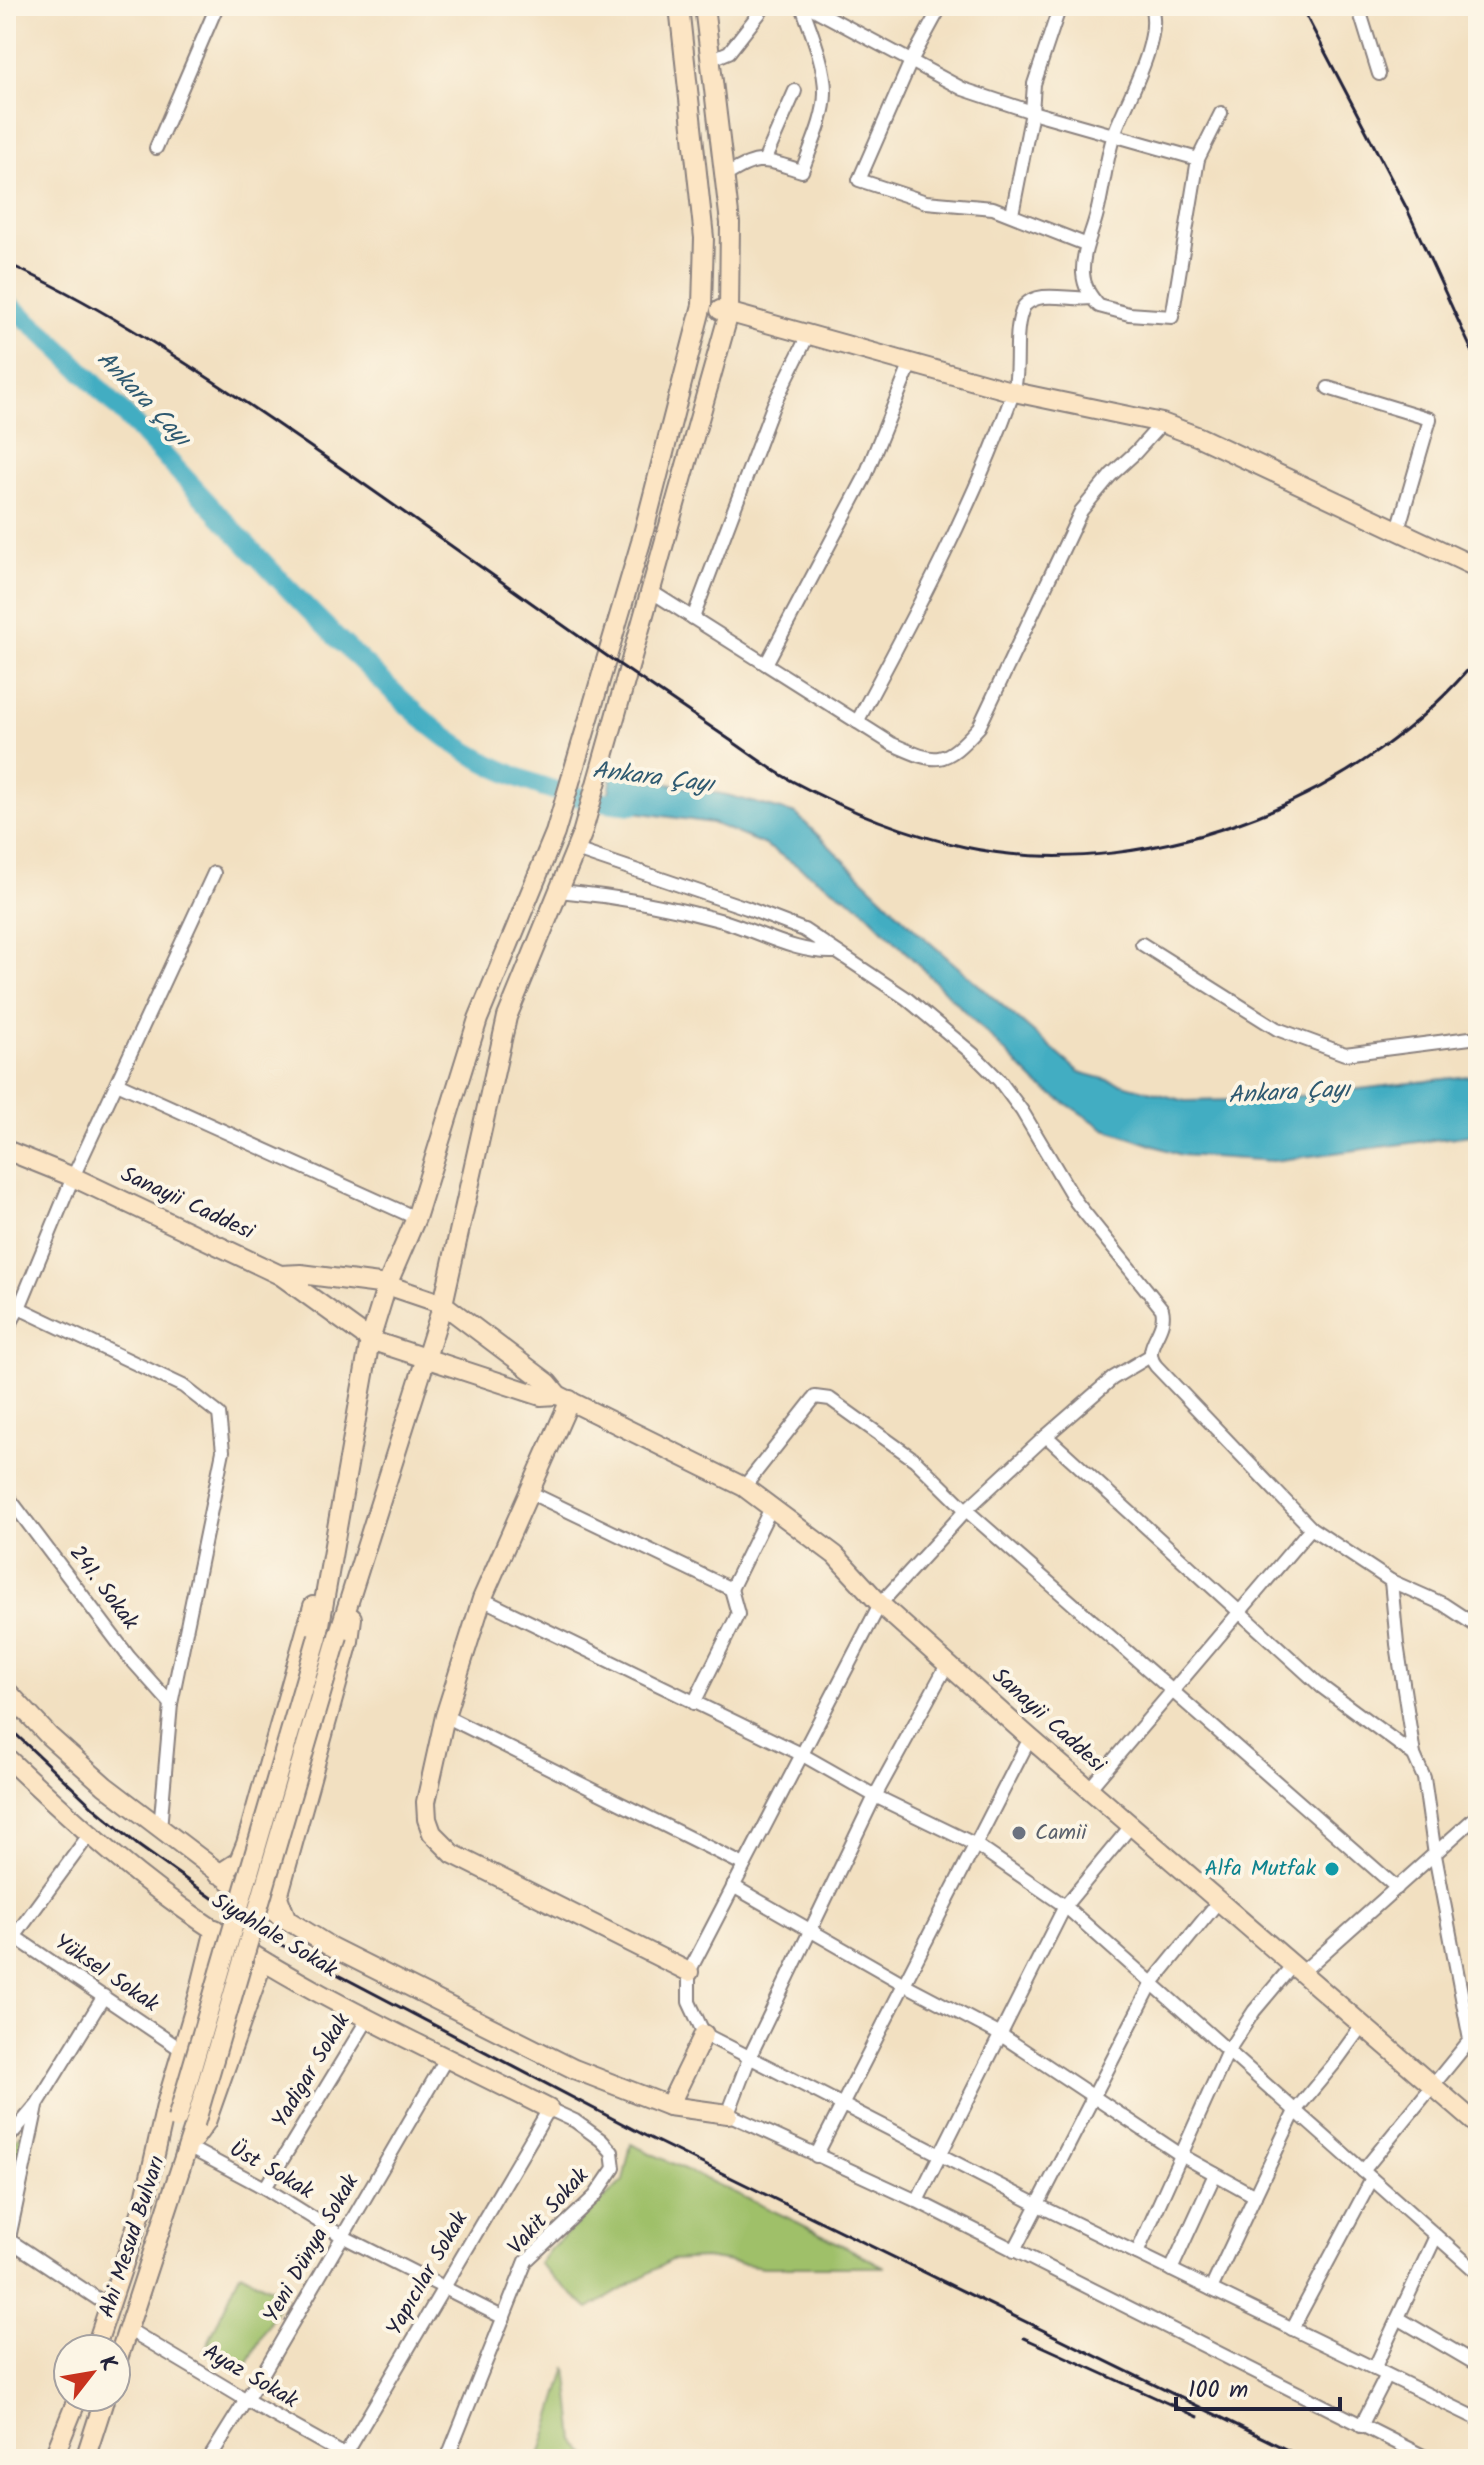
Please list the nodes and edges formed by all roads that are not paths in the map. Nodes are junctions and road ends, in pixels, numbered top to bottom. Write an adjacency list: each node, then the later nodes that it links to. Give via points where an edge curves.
1 (217, 6): 18 (street)
2 (679, 6): 25 (main road, via 704,238)
3 (704, 6): 11 (main road)
4 (765, 6): 11 (street, via 729,52)
5 (805, 6): 12 (street); 19 (street, via 825,89 823,109 802,171)
6 (941, 6): 12 (street)
7 (1044, 6): 10 (street)
8 (1151, 6): 17 (street, via 1153,36)
9 (1358, 6): 13 (street)
10 (1058, 11): 15 (street, via 1034,84)
11 (710, 60): 21 (main road)
12 (911, 61): 15 (street, via 963,89); 22 (street, via 859,180 926,202)
13 (1379, 74)
14 (795, 91): 19 (street)
15 (1032, 112): 17 (street); 22 (street)
16 (1221, 113): 20 (street)
17 (1114, 134): 20 (street); 23 (street, via 1096,218)
18 (156, 148)
19 (765, 159): 21 (street)
20 (1198, 159): 24 (street, via 1172,317 1111,311)
21 (724, 177): 26 (main road, via 730,223)
22 (1012, 214): 23 (street)
23 (1085, 244): 24 (street, via 1083,272)
24 (1091, 298): 30 (street, via 1037,297 1024,306)
25 (702, 305): 26 (main road); 47 (main road, via 641,542 555,833 478,1019)
26 (729, 313): 27 (main road); 34 (main road)
27 (808, 335): 28 (main road); 35 (street, via 773,406)
28 (911, 363): 30 (main road); 36 (street, via 864,479)
29 (1328, 388): 32 (street, via 1430,419)
30 (1014, 392): 31 (main road); 37 (street, via 940,563)
31 (1162, 423): 32 (main road); 37 (street, via 1081,511 979,727 967,740 942,759 927,759)
32 (1398, 530): 33 (main road)
33 (1478, 568)
34 (652, 592): 35 (street); 38 (main road)
35 (693, 618): 36 (street)
36 (766, 664): 37 (street)
37 (857, 722)
38 (579, 842): 40 (main road); 42 (street, via 804,930)
39 (214, 873): 44 (street)
40 (559, 891): 42 (street, via 653,904 809,950); 50 (main road, via 507,1017)
41 (1142, 944): 43 (street, via 1277,1029 1345,1054)
42 (836, 952): 54 (street, via 906,998 973,1054 1011,1095 1076,1202 1162,1309 1163,1326)
43 (1478, 1037)
44 (117, 1083): 46 (street); 47 (street)
45 (6, 1150): 46 (main road, Sanayii Caddesi)
46 (73, 1177): 48 (main road, Sanayii Caddesi); 51 (street)
47 (416, 1218): 49 (main road)
48 (280, 1275): 49 (main road, Sanayii Caddesi); 53 (main road, Sanayii Caddesi)
49 (387, 1285): 50 (main road, Sanayii Caddesi); 53 (main road)
50 (443, 1304): 55 (main road); 56 (main road, Sanayii Caddesi)
51 (19, 1308): 52 (street); 76 (street, via 183,1386 219,1414 223,1451)
52 (6, 1331)
53 (370, 1340): 55 (main road, Sanayii Caddesi); 64 (main road)
54 (1150, 1356): 57 (street, via 1128,1366); 63 (street)
55 (426, 1360): 56 (main road, Sanayii Caddesi, via 541,1396); 65 (main road)
56 (564, 1398): 58 (main road, Sanayii Caddesi); 59 (main road)
57 (1046, 1436): 62 (street); 70 (street)
58 (744, 1487): 61 (main road, Sanayii Caddesi); 62 (street, via 815,1397 830,1399 915,1460)
59 (529, 1492): 67 (street); 68 (main road)
60 (6, 1494): 76 (street, 241. Sokak)
61 (772, 1506): 67 (street); 69 (main road, Sanayii Caddesi, via 835,1555)
62 (966, 1510): 69 (street); 73 (street)
63 (1311, 1528): 66 (street); 70 (street)
64 (331, 1567): 89 (main road, via 312,1607); 127 (main road, bridge, via 318,1636)
65 (358, 1571): 88 (main road, via 349,1641); 127 (main road, bridge)
66 (1391, 1581): 71 (street); 80 (street)
67 (731, 1589): 75 (street, via 738,1614)
68 (482, 1599): 75 (street); 77 (main road)
69 (880, 1604): 72 (main road, Sanayii Caddesi); 79 (street)
70 (1241, 1611): 73 (street); 80 (street, via 1322,1687)
71 (1478, 1627)
72 (948, 1663): 78 (main road, Sanayii Caddesi); 83 (street)
73 (1173, 1689): 82 (street); 95 (street)
74 (6, 1690): 86 (main road, via 49,1736)
75 (694, 1703): 79 (street)
76 (171, 1704): 86 (street)
77 (445, 1716): 92 (street); 105 (main road, via 426,1802 432,1833 443,1846)
78 (1030, 1738): 82 (main road, Sanayii Caddesi); 90 (street)
79 (801, 1754): 83 (street); 92 (street)
80 (1414, 1755): 91 (street, via 1424,1778)
81 (6, 1757): 87 (main road, Siyahlale Sokak)
82 (1089, 1789): 85 (main road, Sanayii Caddesi)
83 (875, 1796): 90 (street); 100 (street)
84 (1478, 1815): 91 (street)
85 (1131, 1826): 96 (main road, Sanayii Caddesi); 97 (street)
86 (160, 1829): 93 (main road)
87 (89, 1835): 99 (main road, Siyahlale Sokak); 101 (street)
88 (293, 1843): 89 (main road, via 275,1866 262,1872 244,1865); 98 (main road, via 278,1897)
89 (246, 1844): 93 (main road, via 239,1861)
90 (976, 1845): 97 (street); 107 (street)
91 (1435, 1855): 95 (street); 119 (street, via 1470,2040)
92 (744, 1865): 94 (street)
93 (219, 1874): 98 (main road)
94 (733, 1886): 100 (street); 105 (street)
95 (1397, 1888): 104 (street)
96 (1218, 1902): 104 (main road, Sanayii Caddesi); 106 (street)
97 (1065, 1906): 106 (street); 114 (street)
98 (287, 1920): 122 (main road, via 574,2069)
99 (215, 1929): 103 (main road, Siyahlale Sokak); 108 (main road)
100 (812, 1932): 107 (street); 117 (street)
101 (10, 1934): 102 (street); 109 (street, Yüksel Sokak)
102 (6, 1948)
103 (263, 1961): 110 (main road); 111 (main road, Siyahlale Sokak)
104 (1296, 1970): 112 (main road, Sanayii Caddesi); 116 (street, via 1254,2011)
105 (689, 1972): 113 (street, via 689,2002)
106 (1152, 1983): 116 (street); 120 (street)
107 (904, 1984): 114 (street); 123 (street)
108 (199, 1994): 110 (main road, via 213,1978 230,1978 245,1985); 115 (main road)
109 (104, 1996): 115 (street, Yüksel Sokak); 121 (street)
110 (247, 2008): 130 (main road, via 206,2122)
111 (369, 2017): 118 (main road, Siyahlale Sokak); 136 (street, Yadigar Sokak)
112 (1363, 2024): 119 (main road, Sanayii Caddesi); 125 (street)
113 (704, 2034): 117 (street); 122 (main road)
114 (1001, 2035): 120 (street); 131 (street)
115 (182, 2050): 139 (main road)
116 (1228, 2051): 125 (street); 132 (street)
117 (750, 2056): 123 (street); 126 (street)
118 (447, 2057): 124 (main road, Siyahlale Sokak); 141 (street, Yeni Dünya Sokak)
119 (1433, 2088): 128 (main road, Sanayii Caddesi); 135 (street)
120 (1094, 2095): 132 (street); 140 (street)
121 (38, 2103): 129 (street); 143 (street)
122 (669, 2106): 126 (main road)
123 (841, 2106): 131 (street); 133 (street)
124 (549, 2109): 148 (street, Yapıcılar Sokak); 151 (street, Vakit Sokak, via 601,2140 612,2152 614,2168 595,2196 526,2261)
125 (1295, 2111): 135 (street); 137 (street)
126 (728, 2114): 133 (street)
127 (186, 2122): 130 (main road, Ahi Mesud Bulvarı); 139 (main road, Ahi Mesud Bulvarı)
128 (1478, 2125)
129 (6, 2141)
130 (188, 2147): 136 (street, Üst Sokak); 153 (main road, Ahi Mesud Bulvarı)
131 (941, 2154): 138 (street); 140 (street)
132 (1181, 2155): 134 (street); 145 (street)
133 (816, 2156): 138 (street)
134 (1215, 2174): 137 (street); 147 (street)
135 (1368, 2175): 142 (street); 154 (street)
136 (265, 2188): 141 (street, Üst Sokak)
137 (1255, 2196): 149 (street)
138 (917, 2201): 144 (street)
139 (144, 2203): 150 (main road, Ahi Mesud Bulvarı)
140 (1038, 2205): 144 (street); 145 (street)
141 (342, 2236): 148 (street, Üst Sokak); 160 (street, Yeni Dünya Sokak)
142 (1436, 2236): 146 (street); 152 (street)
143 (7, 2243): 150 (street)
144 (1014, 2251): 164 (street)
145 (1137, 2253): 147 (street)
146 (1476, 2268)
147 (1171, 2270): 149 (street)
148 (444, 2286): 151 (street, Üst Sokak); 165 (street, Yapıcılar Sokak)
149 (1211, 2289): 154 (street)
150 (110, 2307): 155 (main road, Ahi Mesud Bulvarı)
151 (504, 2318): 169 (street, Vakit Sokak)
152 (1398, 2318): 157 (street); 158 (street)
153 (128, 2329): 156 (main road, Ahi Mesud Bulvarı); 160 (street, Ayaz Sokak)
154 (1292, 2329): 158 (street)
155 (101, 2333)
156 (127, 2333)
157 (1478, 2365)
158 (1374, 2369): 159 (street)
159 (1387, 2375): 163 (street); 164 (street)
160 (245, 2399): 165 (street, Ayaz Sokak); 168 (street, Yeni Dünya Sokak)
161 (72, 2413): 166 (main road)
162 (100, 2413): 167 (main road)
163 (1478, 2419)
164 (1361, 2426): 170 (street)
165 (347, 2458)
166 (53, 2459)
167 (85, 2459)
168 (209, 2459)
169 (447, 2459)
170 (1429, 2459)

